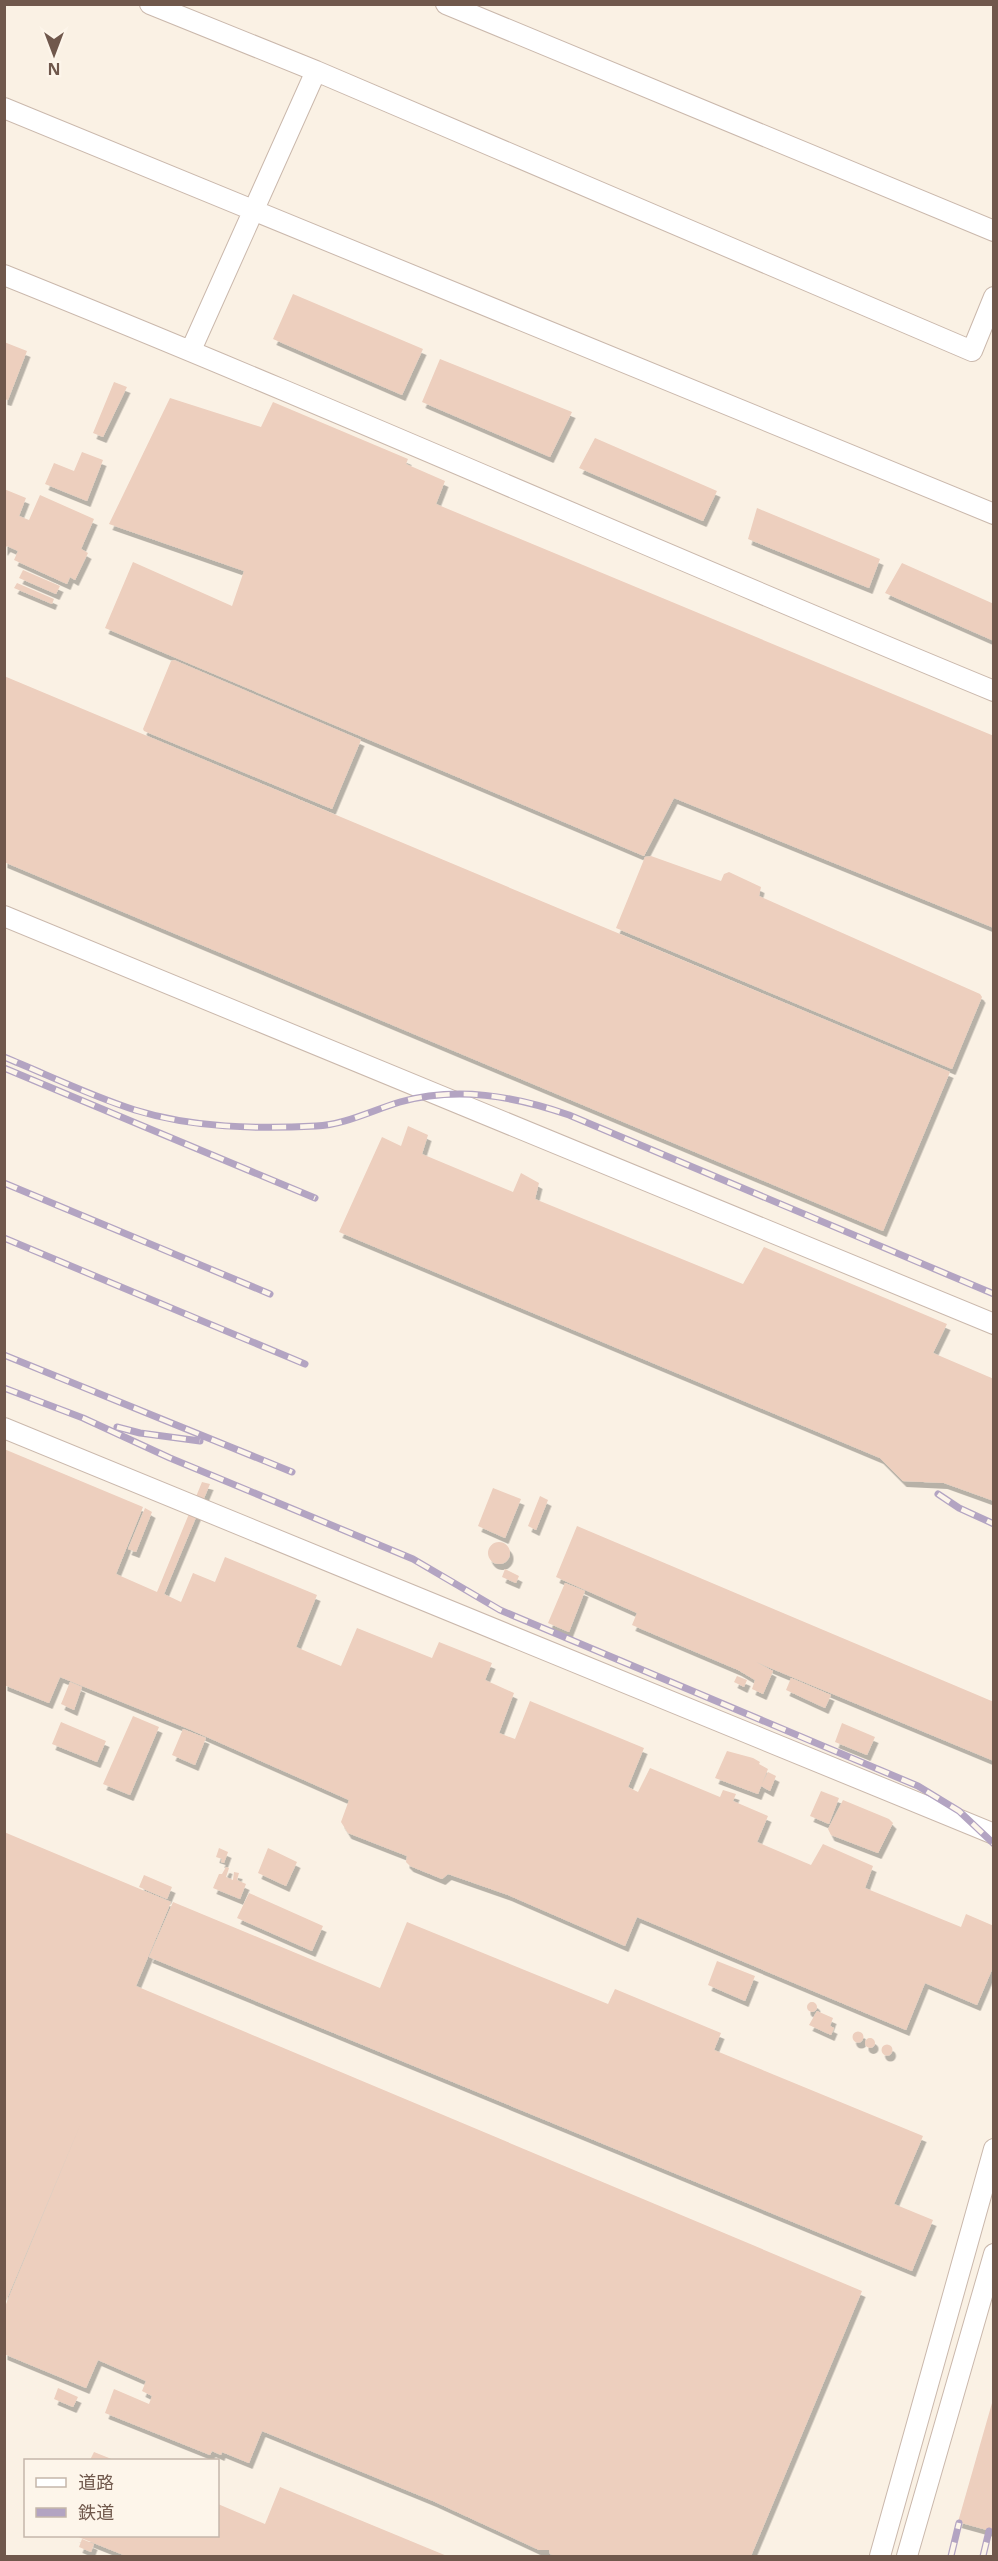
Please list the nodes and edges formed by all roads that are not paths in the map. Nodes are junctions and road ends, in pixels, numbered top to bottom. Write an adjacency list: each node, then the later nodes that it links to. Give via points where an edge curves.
1 (150, 4): 3 (lane)
2 (446, 4): 6 (lane)
3 (316, 71): 5 (lane); 8 (lane, via 972,351)
4 (4, 108): 5 (lane)
5 (253, 211): 9 (lane); 10 (lane)
6 (993, 231)
7 (4, 275): 9 (lane)
8 (993, 297)
9 (191, 350): 11 (lane)
10 (993, 514)
11 (993, 691)
12 (4, 916): 13 (lane)
13 (993, 1324)
14 (4, 1428): 15 (lane)
15 (993, 1834)
16 (993, 2149): 18 (lane)
17 (993, 2254): 19 (lane)
18 (879, 2556)
19 (907, 2556)

